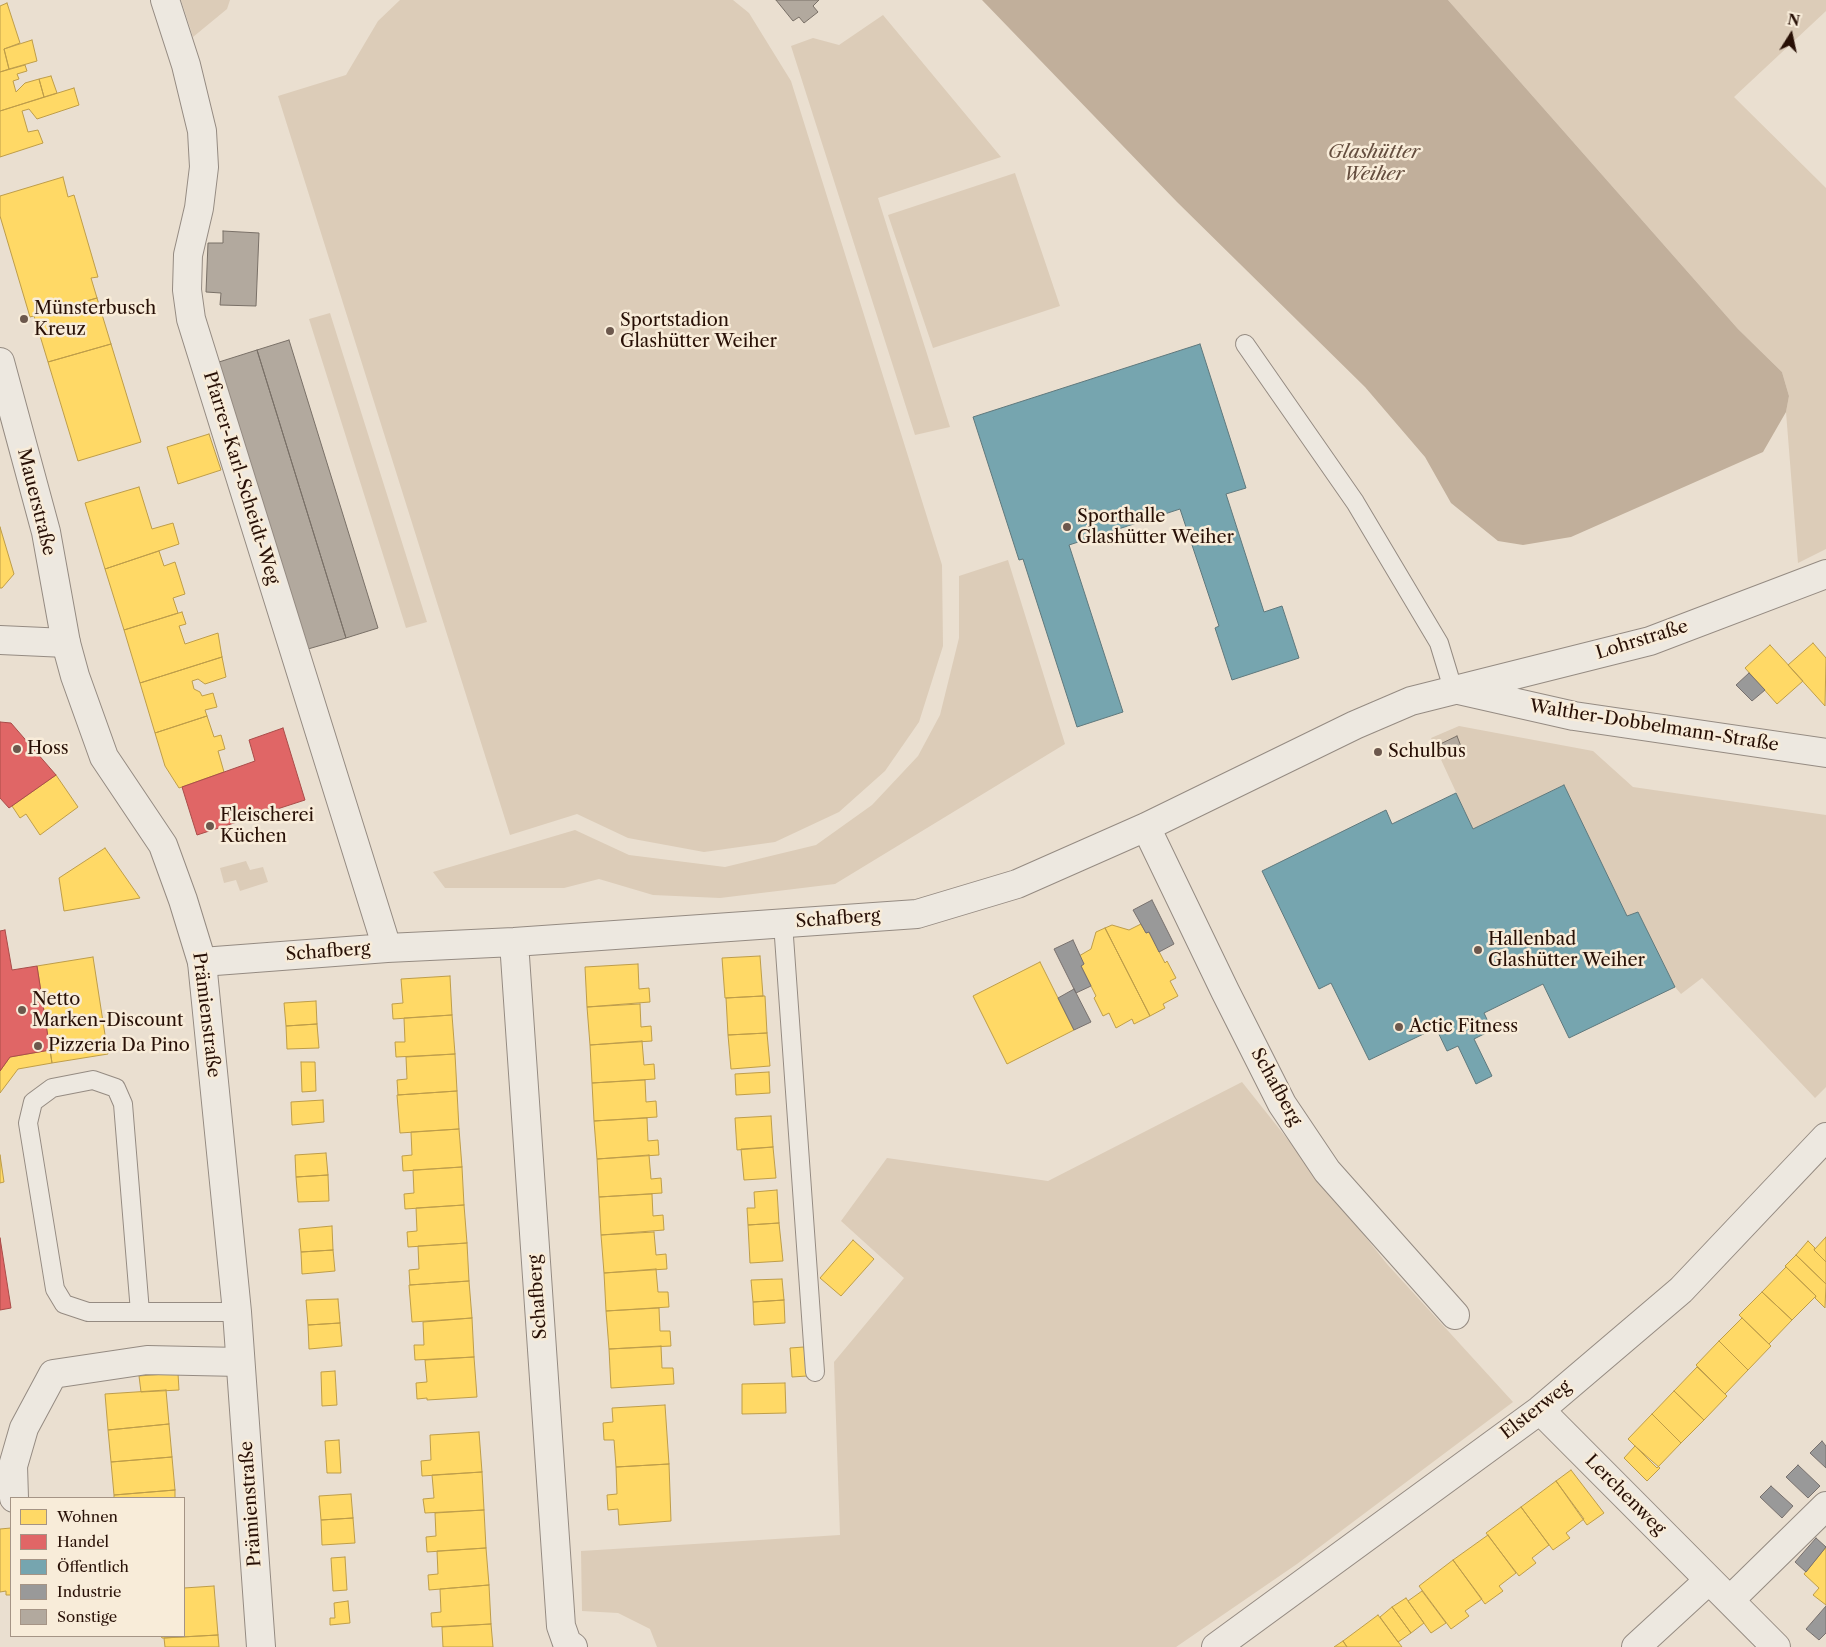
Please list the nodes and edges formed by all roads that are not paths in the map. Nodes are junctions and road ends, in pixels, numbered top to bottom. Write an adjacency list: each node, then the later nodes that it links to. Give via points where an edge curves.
1 (165, 0): 12 (street, Pfarrer-Karl-Scheidt-Weg, via 186,65 202,131 204,167 188,255 187,290 192,319)
2 (1245, 344): 7 (lane, via 1355,502 1439,643)
3 (0, 362): 6 (street, Mauerstraße, via 46,532)
4 (1826, 574): 7 (street, Lohrstraße, via 1650,641)
5 (0, 640): 6 (street)
6 (66, 643): 13 (street, Prämienstraße, via 104,757 163,845)
7 (1453, 689): 8 (street, Walther-Dobbelmann-Straße, via 1574,716); 9 (street, Schafberg, via 1411,701 1355,725)
8 (1826, 754)
9 (1146, 827): 10 (street, Schafberg, via 1017,884 916,914); 17 (street, Schafberg, via 1282,1104 1327,1171)
10 (782, 923): 11 (street, Schafberg); 19 (lane)
11 (514, 942): 12 (street, Schafberg); 26 (street, Schafberg, via 561,1626 567,1643)
12 (387, 948): 13 (street, Schafberg)
13 (202, 962): 16 (street, Prämienstraße)
14 (1826, 1137): 20 (street, Elsterweg, via 1681,1290)
15 (140, 1312): 15 (lane, via 123,1104 116,1088 93,1080 52,1088 33,1102 28,1123 55,1289 64,1304 88,1312); 16 (lane)
16 (237, 1312): 18 (street, Prämienstraße)
17 (1455, 1315)
18 (240, 1362): 21 (street, via 147,1360 53,1374 24,1428 13,1466); 25 (street, Prämienstraße)
19 (814, 1372)
20 (1540, 1410): 23 (street, Lerchenweg); 27 (street, Elsterweg)
21 (14, 1497)
22 (1826, 1506): 24 (street)
23 (1710, 1580): 24 (street, Lerchenweg); 28 (street)
24 (1730, 1600): 29 (street, Lerchenweg)
25 (261, 1647)
26 (573, 1647)
27 (1216, 1647)
28 (1636, 1647)
29 (1776, 1647)

